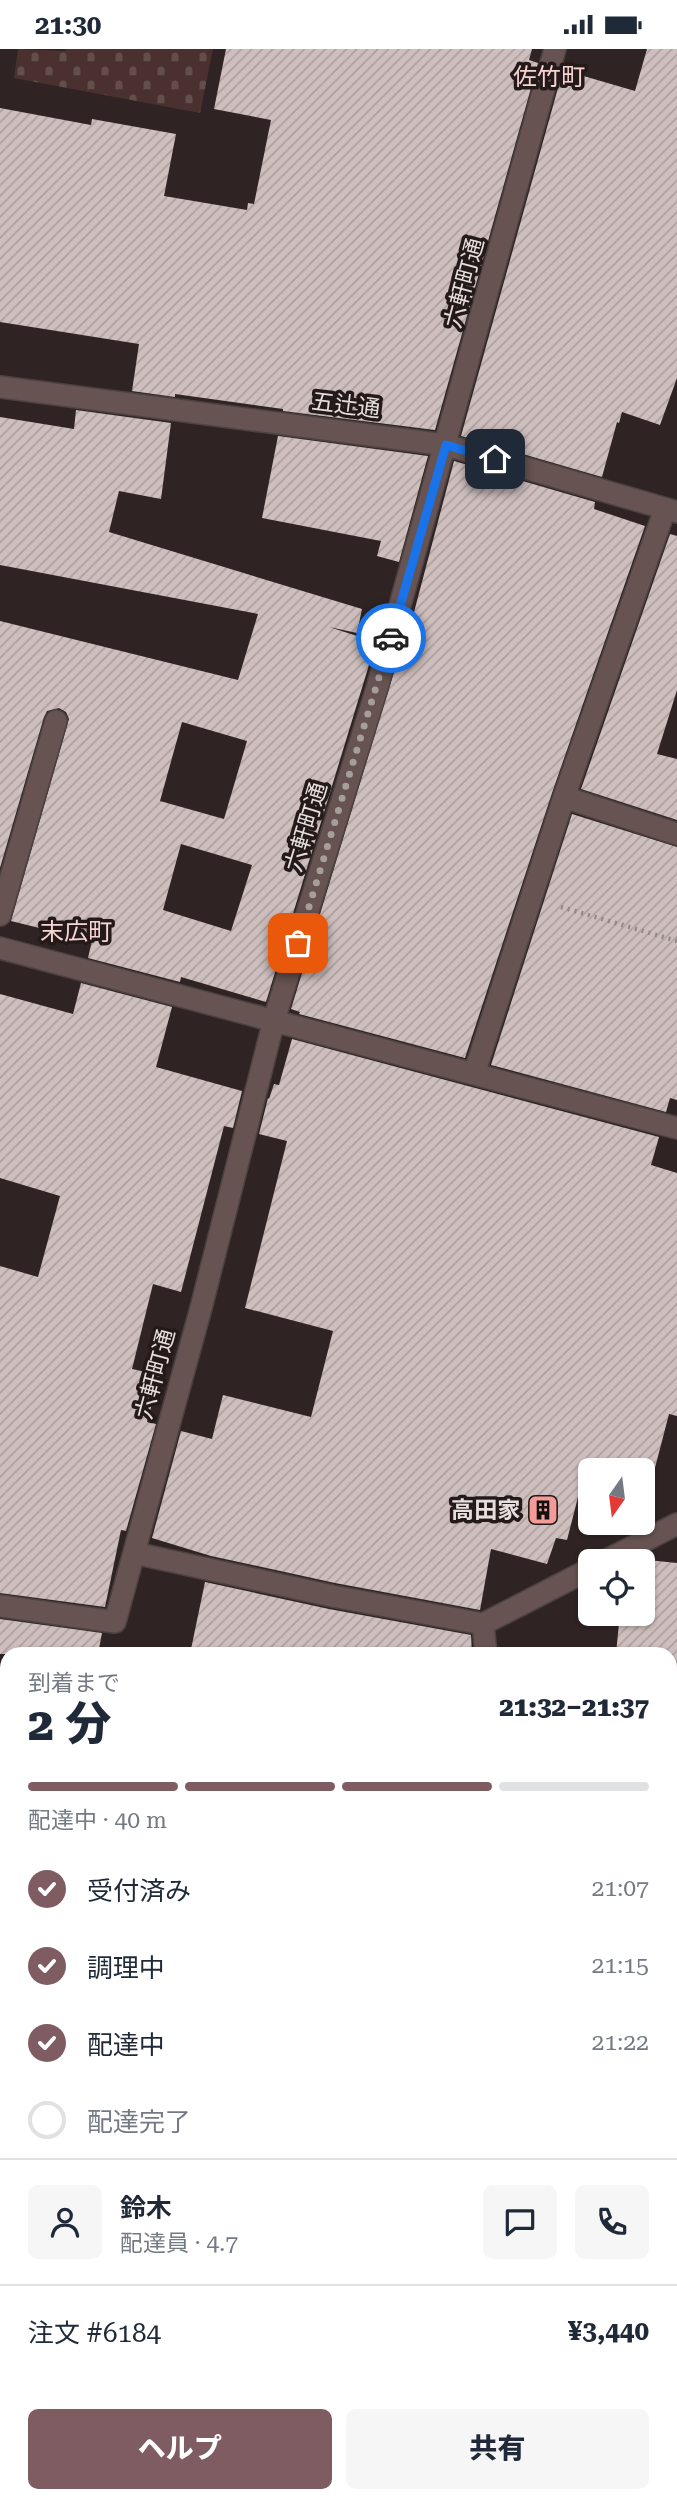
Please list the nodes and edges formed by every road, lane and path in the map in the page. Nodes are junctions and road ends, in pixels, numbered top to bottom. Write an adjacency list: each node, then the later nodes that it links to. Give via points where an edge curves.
1 (555, 49): 3 (street, 六軒町通)
2 (0, 387): 3 (street, 五辻通)
3 (446, 445): 4 (street, 五辻通); 12 (street, 六軒町通, via 377,688)
4 (671, 510): 6 (street)
5 (56, 721): 9 (street)
6 (564, 797): 7 (street); 8 (street)
7 (677, 834)
8 (530, 898): 10 (path); 13 (street)
9 (0, 915)
10 (677, 941)
11 (0, 948): 12 (street)
12 (274, 1020): 13 (street); 17 (street, 六軒町通)
13 (474, 1073): 14 (street)
14 (677, 1128)
15 (677, 1524): 16 (street)
16 (628, 1549)
17 (134, 1553): 19 (street, 六軒町通, via 116,1622); 20 (street)
18 (578, 1575): 20 (street)
19 (0, 1606)
20 (483, 1624): 21 (street)
21 (485, 1647)

